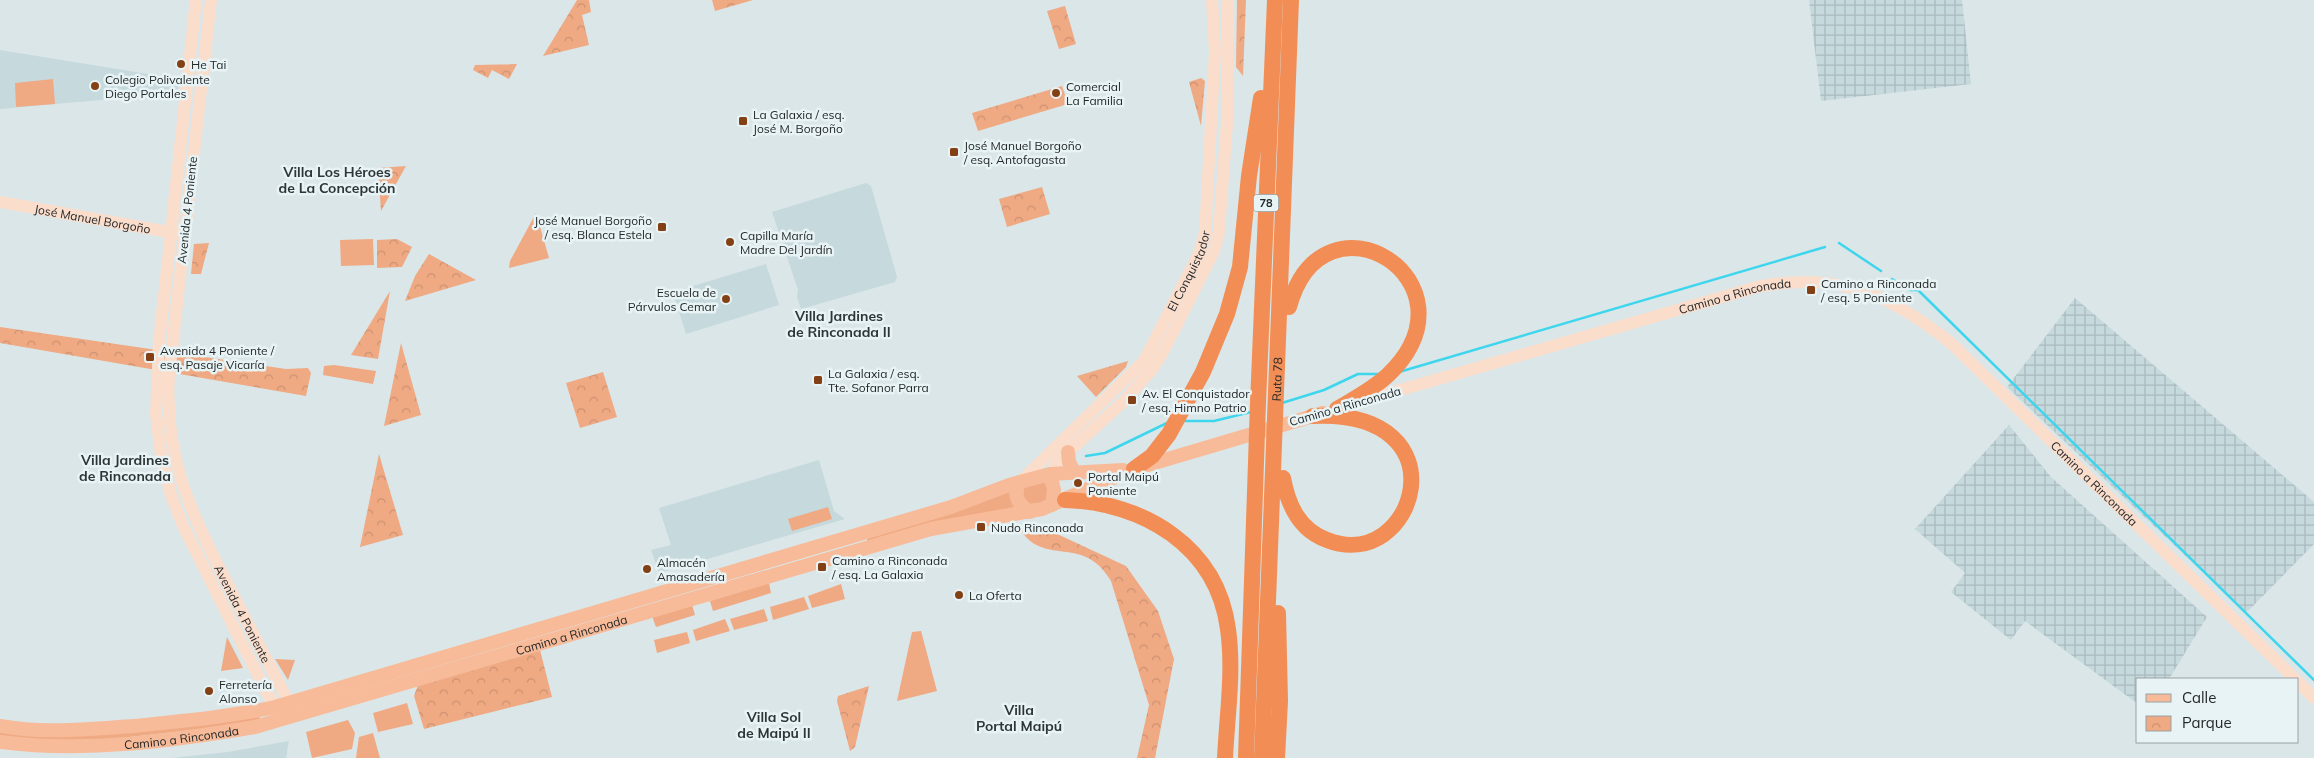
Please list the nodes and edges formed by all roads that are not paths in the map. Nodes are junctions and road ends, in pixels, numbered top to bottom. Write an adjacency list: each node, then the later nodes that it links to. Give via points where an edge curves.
1 (196, 0): 9 (street, Avenida 4 Poniente)
2 (210, 0): 9 (street, Avenida 4 Poniente)
3 (1212, 0): 20 (street, El Conquistador, via 1215,52 1205,232 1200,252 1140,367 1033,466)
4 (1228, 0): 15 (street, El Conquistador, via 1227,124 1219,230 1214,250 1153,368)
5 (1291, 0): 7 (highway, Ruta 78 / 78)
6 (1274, 2): 16 (highway, via 1250,168 1242,252 1232,298 1213,352 1169,434 1152,456); 32 (highway, Ruta 78 / 78)
7 (1289, 41): 10 (highway, via 1294,128); 11 (highway, Ruta 78 / 78)
8 (0, 202): 9 (street, José Manuel Borgoño)
9 (178, 234): 26 (street, Avenida 4 Poniente, via 169,387 174,457 199,527); 27 (street, Avenida 4 Poniente, via 156,372 156,414 161,455 184,528)
10 (1289, 307): 11 (highway); 12 (highway, via 1305,271 1338,250 1355,248 1377,252 1398,265 1411,283 1418,312 1408,349 1381,381)
11 (1280, 395): 14 (highway)
12 (1337, 409): 13 (main road, Camino a Rinconada); 23 (street, Camino a Rinconada, via 1757,287 1815,281 1859,288 1907,311 1952,344)
13 (1313, 416): 16 (main road, Camino a Rinconada); 19 (highway, via 1359,419 1390,434 1402,448 1409,464 1411,485 1407,505 1397,522 1381,536 1359,544 1337,544 1314,534 1301,523 1290,504)
14 (1278, 442): 19 (highway); 33 (highway)
15 (1068, 452): 17 (main road); 18 (street, El Conquistador)
16 (1134, 469): 17 (main road, Camino a Rinconada); 21 (main road, Camino a Rinconada)
17 (1074, 472): 18 (main road, Camino a Rinconada)
18 (1050, 474): 20 (main road, Camino a Rinconada); 21 (main road)
19 (1283, 478): 34 (highway)
20 (1020, 482): 22 (main road, via 1016,490 1017,499); 26 (main road, Camino a Rinconada, via 951,506)
21 (1058, 502): 22 (main road, Camino a Rinconada); 31 (highway, via 1110,505 1150,520 1181,542 1209,575 1223,607 1229,639)
22 (1030, 512): 28 (main road, Camino a Rinconada, via 931,529)
23 (2293, 678)
24 (2299, 683): 25 (street)
25 (2314, 698)
26 (290, 703): 27 (main road, Camino a Rinconada); 28 (street, Avenida 4 Poniente)
27 (275, 707): 28 (street); 29 (main road, Camino a Rinconada, via 234,715 110,728 47,731)
28 (292, 718): 30 (main road, Camino a Rinconada, via 226,732 139,742 67,747)
29 (0, 726)
30 (0, 742)
31 (1225, 758)
32 (1246, 758)
33 (1262, 758)
34 (1278, 758)

